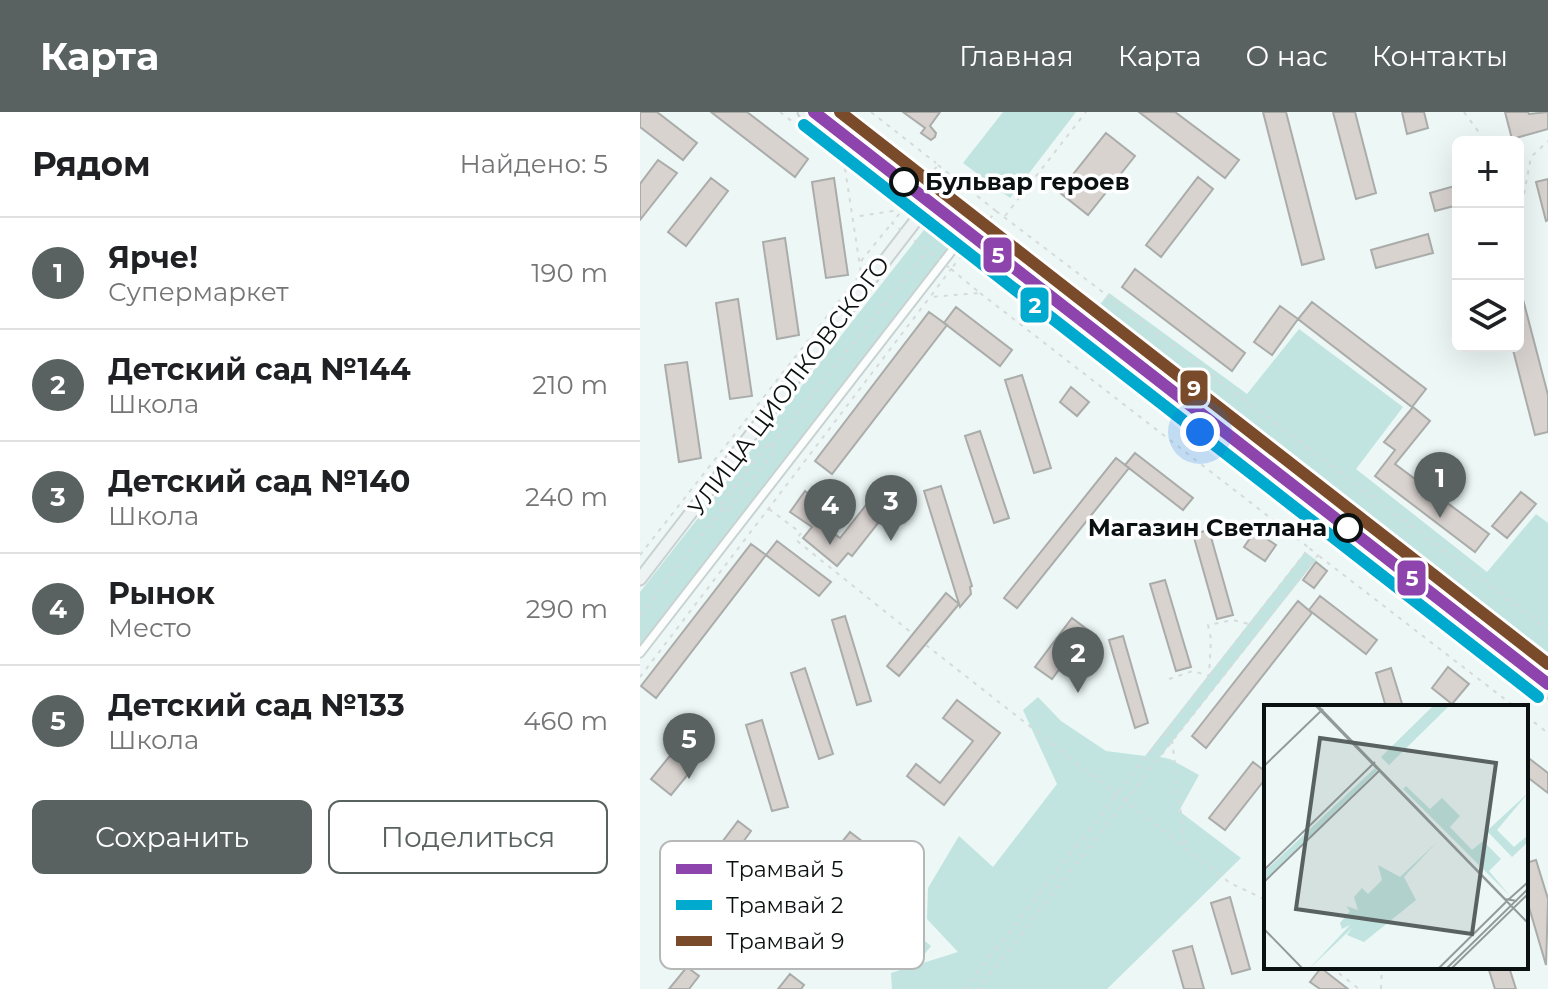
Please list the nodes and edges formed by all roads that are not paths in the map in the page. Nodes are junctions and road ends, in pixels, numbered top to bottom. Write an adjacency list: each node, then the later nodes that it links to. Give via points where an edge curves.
1 (804, 112): 4 (main road)
2 (831, 112): 3 (main road)
3 (936, 193): 4 (main road, УЛИЦА ЦИОЛКОВСКОГО); 8 (main road)
4 (926, 206): 5 (main road); 6 (main road, УЛИЦА ЦИОЛКОВСКОГО)
5 (964, 235): 7 (street); 9 (main road)
6 (640, 579)
7 (640, 653)
8 (1548, 672)
9 (1548, 692)

